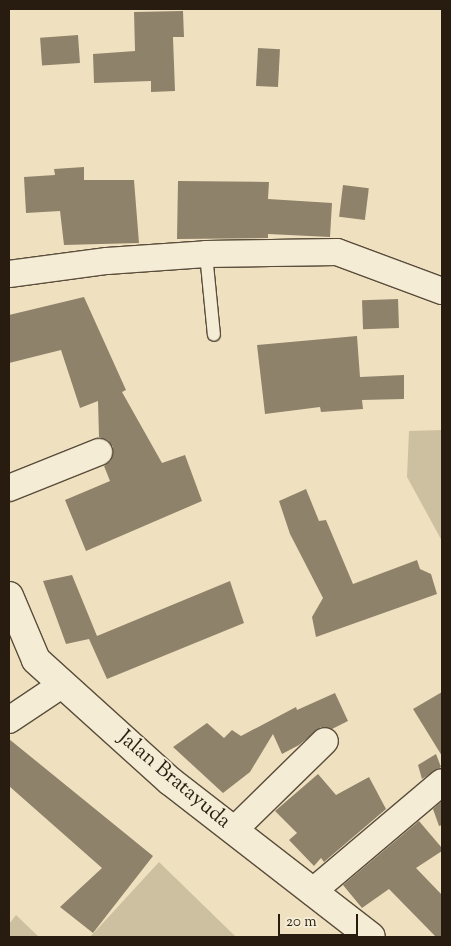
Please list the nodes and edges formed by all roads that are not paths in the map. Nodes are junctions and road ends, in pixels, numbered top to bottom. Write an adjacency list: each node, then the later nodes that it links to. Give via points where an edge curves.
1 (206, 254): 2 (street, via 108,261); 3 (street, via 337,252); 4 (lane)
2 (9, 274)
3 (442, 291)
4 (214, 335)
5 (99, 452): 6 (street)
6 (9, 488)
7 (9, 596): 8 (street, Jalan Bratayuda, via 36,660)
8 (63, 684): 9 (street); 12 (street, Jalan Bratayuda, via 170,781)
9 (9, 720)
10 (325, 741): 12 (street)
11 (442, 782): 13 (street)
12 (234, 830): 13 (street, Jalan Bratayuda)
13 (312, 892): 14 (street, Jalan Bratayuda)
14 (371, 937)

